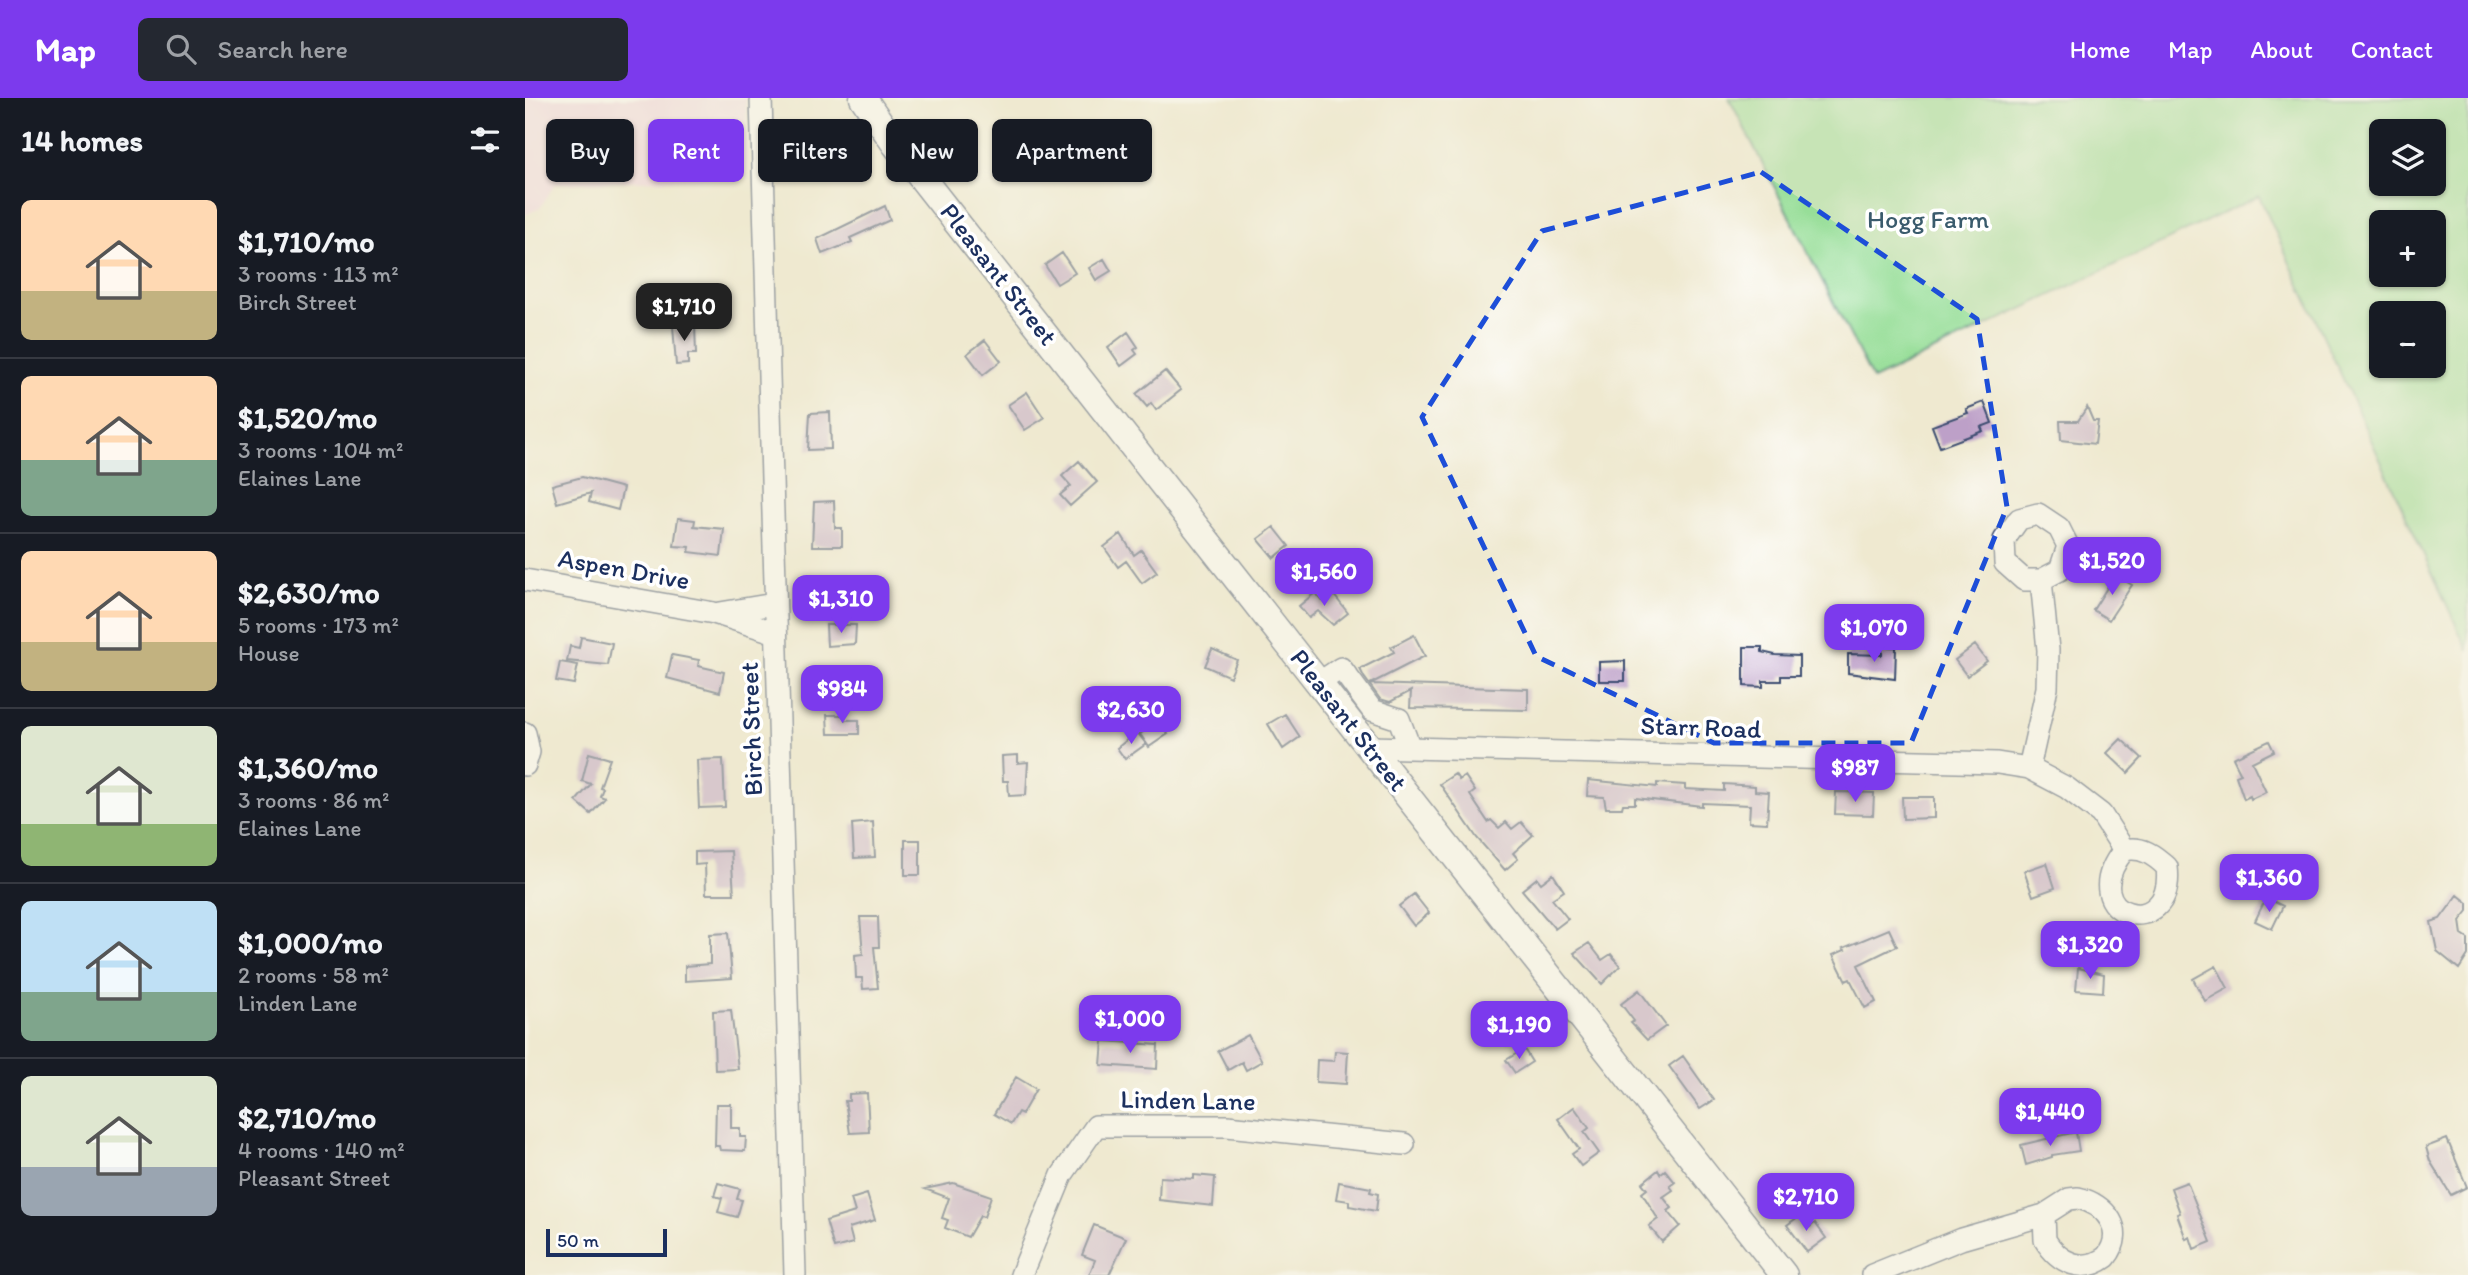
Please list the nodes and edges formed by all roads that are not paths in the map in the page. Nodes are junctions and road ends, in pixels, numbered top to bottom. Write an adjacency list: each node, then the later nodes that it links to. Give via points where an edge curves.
1 (761, 98): 5 (street, Birch Street)
2 (863, 98): 8 (main road, Pleasant Street)
3 (2041, 580): 13 (street, via 2048,650 2046,688)
4 (526, 587): 6 (street, Aspen Drive)
5 (775, 604): 6 (street, Aspen Drive); 7 (street, Birch Street)
6 (714, 613): 7 (street, Aspen Drive)
7 (776, 633): 17 (street, Birch Street)
8 (1319, 682): 10 (main road, Pleasant Street); 11 (street, via 1341,668 1372,710 1399,719)
9 (525, 733): 12 (street, via 529,752)
10 (1370, 747): 11 (street, Starr Road); 19 (main road, Pleasant Street)
11 (1410, 748): 13 (street, Starr Road, via 1997,762)
12 (525, 765)
13 (2029, 768): 14 (street, Starr Road, via 2067,788 2101,814)
14 (2124, 850)
15 (1404, 1144): 18 (street, Linden Lane, via 1227,1126 1096,1126 1062,1175)
16 (2044, 1215): 20 (street, via 1961,1239)
17 (795, 1275)
18 (1021, 1275)
19 (1784, 1275)
20 (1872, 1275)

